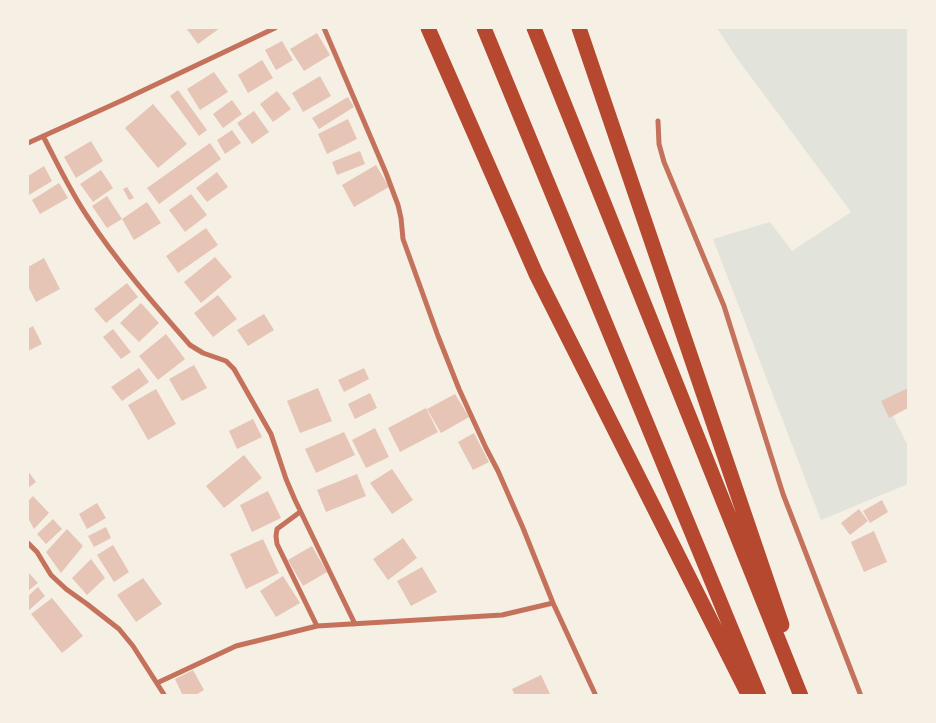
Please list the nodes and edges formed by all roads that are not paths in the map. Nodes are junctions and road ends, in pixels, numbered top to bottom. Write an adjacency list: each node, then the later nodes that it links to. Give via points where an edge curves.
1 (275, 28): 8 (street)
2 (324, 28): 12 (street, via 386,172 398,205 403,239 441,344)
3 (428, 28): 18 (highway, via 536,274)
4 (484, 28): 19 (highway)
5 (534, 28): 20 (highway)
6 (579, 28): 21 (highway)
7 (658, 120): 22 (street, via 664,162 724,306 783,494)
8 (43, 136): 9 (street); 10 (street, via 87,216 109,248 190,345 226,361 234,369 272,434)
9 (28, 143)
10 (300, 512): 13 (street); 14 (street, via 277,529 277,544)
11 (28, 543): 15 (street, via 51,575 119,629)
12 (553, 603): 13 (street, via 502,615); 17 (street)
13 (355, 624): 14 (street)
14 (317, 626): 15 (street, via 236,646)
15 (157, 683): 16 (street)
16 (165, 696)
17 (596, 696)
18 (749, 696)
19 (760, 696)
20 (800, 696)
21 (806, 696)
22 (861, 696)

